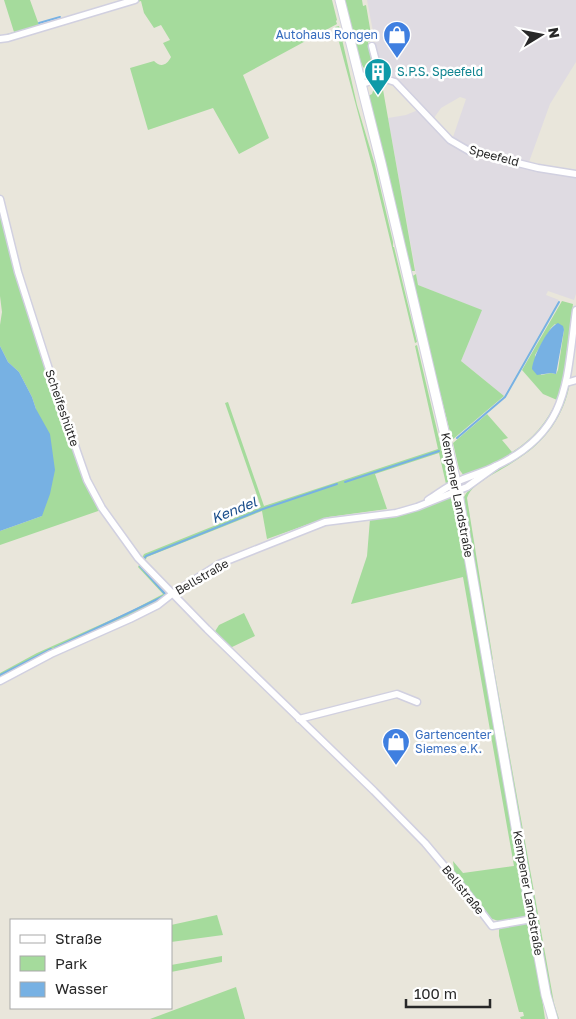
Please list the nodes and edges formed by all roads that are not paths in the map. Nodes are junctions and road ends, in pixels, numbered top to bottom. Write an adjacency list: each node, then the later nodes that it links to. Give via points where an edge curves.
1 (135, 0): 3 (street)
2 (340, 0): 6 (street, Kempener Landstraße)
3 (0, 39)
4 (372, 46): 5 (street)
5 (378, 77): 6 (street, Speefeld); 7 (street, Speefeld, via 395,82 450,140 469,151)
6 (360, 80): 12 (street, Kempener Landstraße)
7 (576, 174)
8 (0, 199): 13 (street, Scheifeshütte, via 18,272 87,480 102,508 138,558)
9 (576, 310): 11 (street, Bellstraße)
10 (576, 380): 11 (street)
11 (566, 383): 12 (street, Bellstraße, via 547,428 527,448)
12 (457, 487): 13 (street, Bellstraße, via 417,507 325,522 219,564); 18 (street, Kempener Landstraße)
13 (172, 594): 14 (street, Scheifeshütte); 15 (street, Bellstraße, via 158,605)
14 (179, 602): 17 (street, Bellstraße)
15 (0, 681)
16 (417, 702): 17 (street, via 398,694)
17 (299, 719): 18 (street, Bellstraße, via 425,843 492,926)
18 (532, 919): 19 (street, Kempener Landstraße)
19 (546, 995): 20 (street, Kempener Landstraße); 21 (street, Kempener Landstraße)
20 (548, 1019)
21 (553, 1019)

